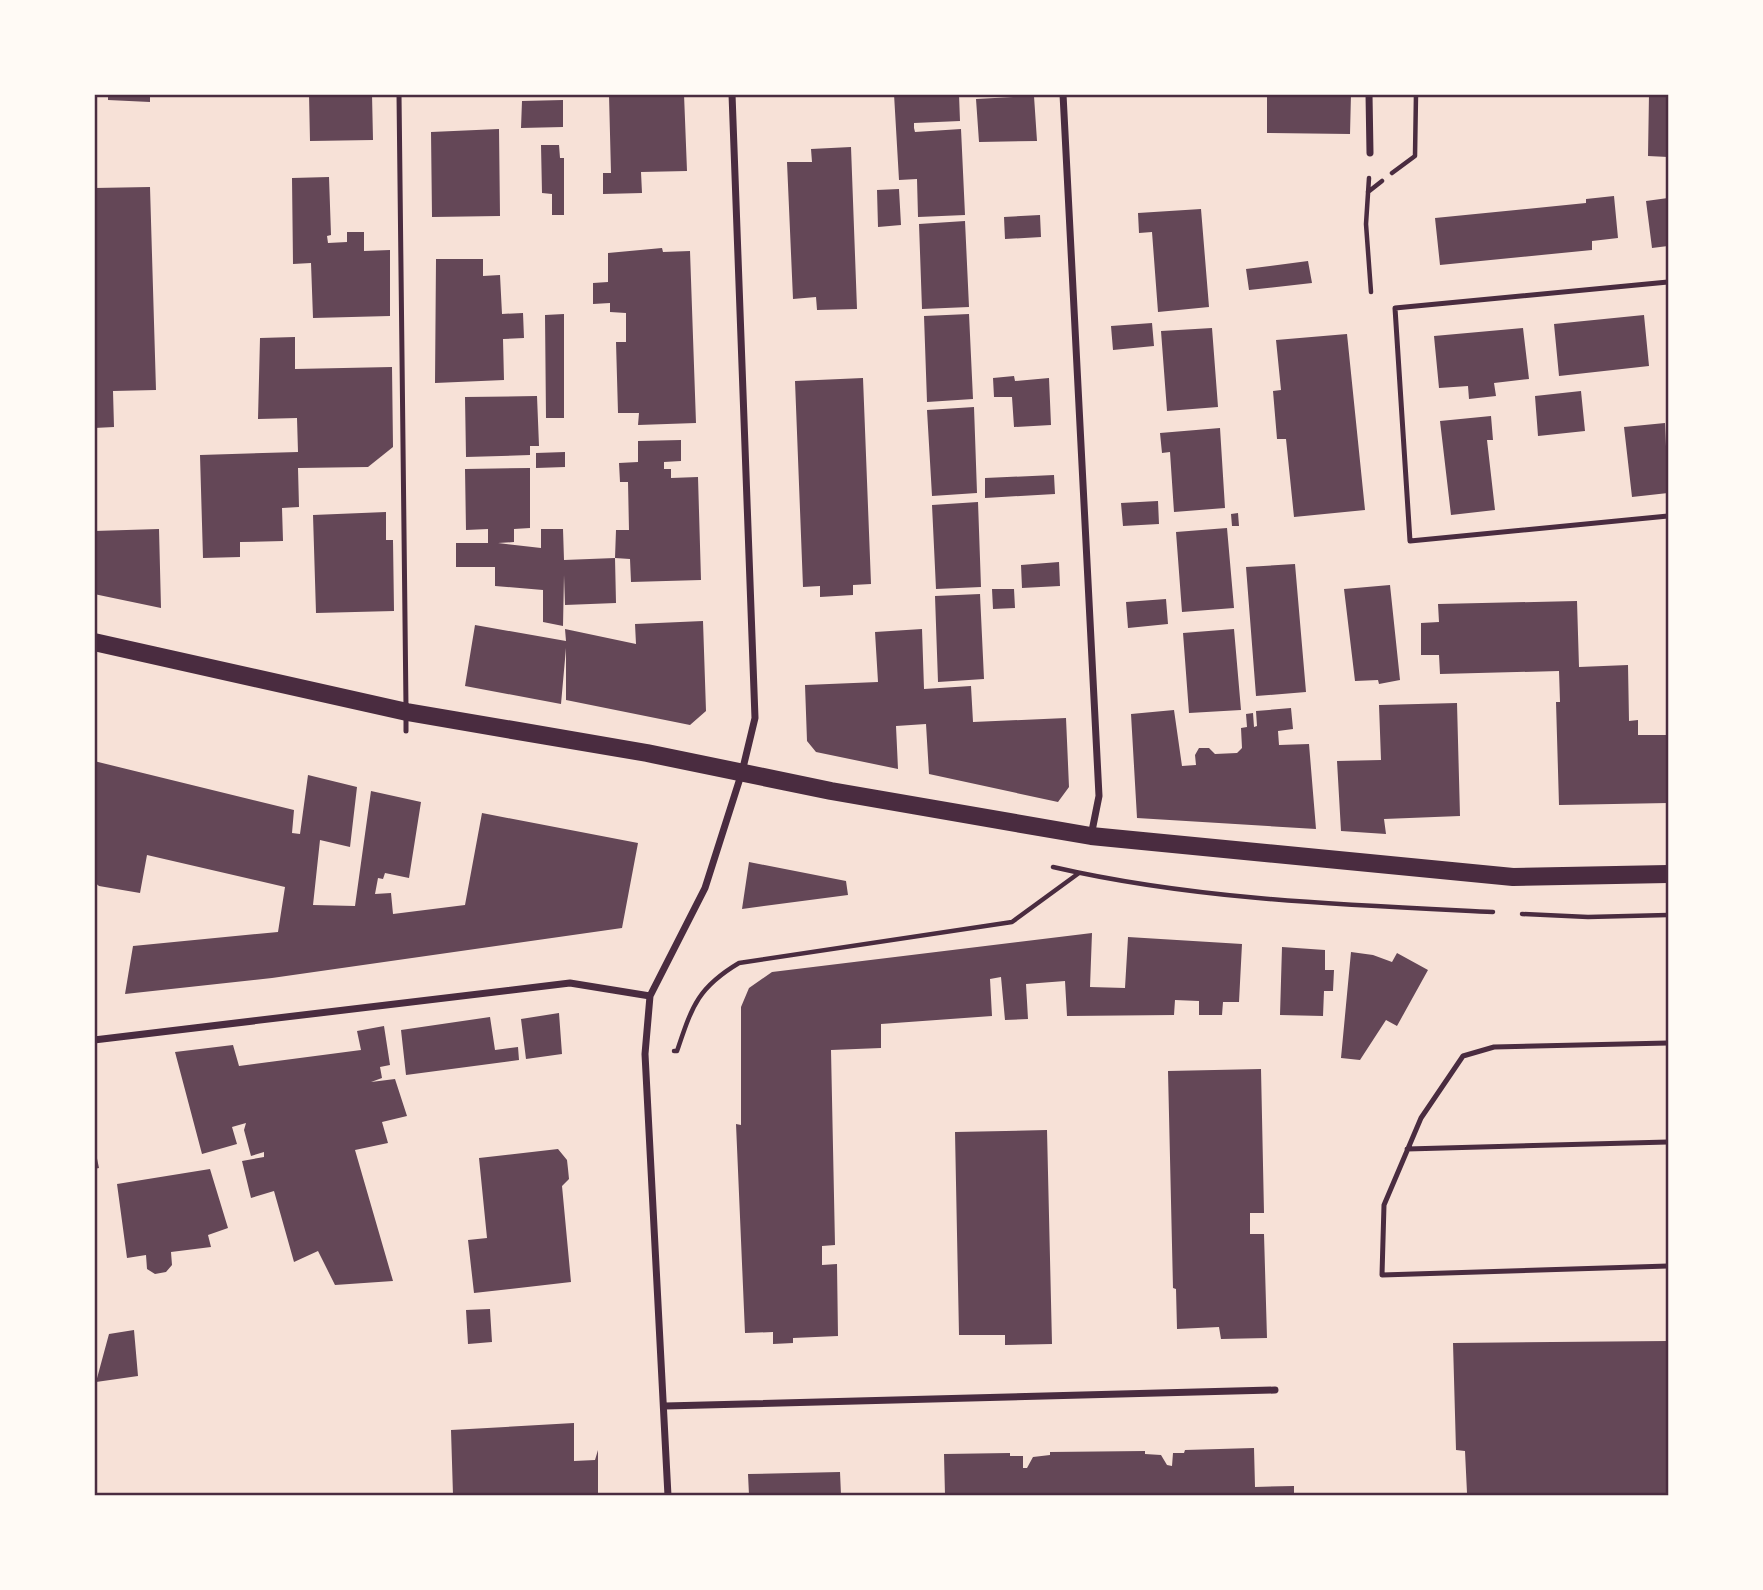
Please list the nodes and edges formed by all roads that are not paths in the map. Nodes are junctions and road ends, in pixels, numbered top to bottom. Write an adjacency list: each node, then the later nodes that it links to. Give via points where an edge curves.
1 (399, 94): 9 (lane)
2 (732, 94): 11 (street, via 755,718)
3 (1063, 94): 12 (street, via 1099,796)
4 (1369, 94): 5 (street)
5 (1370, 153)
6 (1668, 282): 7 (lane, via 1395,308 1410,541)
7 (1668, 516)
8 (94, 642): 9 (main road)
9 (407, 712): 10 (lane); 11 (main road)
10 (406, 731)
11 (743, 772): 12 (main road); 14 (street, via 705,888)
12 (1091, 836): 13 (main road, via 1513,877)
13 (1668, 874)
14 (650, 996): 15 (street, via 570,983); 21 (street, via 645,1054)
15 (94, 1040)
16 (1668, 1043): 18 (lane, via 1494,1047 1463,1056 1421,1118)
17 (1668, 1142): 18 (lane)
18 (1407, 1149): 19 (lane, via 1384,1205 1382,1275)
19 (1668, 1266)
20 (1275, 1390): 21 (street)
21 (665, 1406): 22 (street)
22 (668, 1496)

